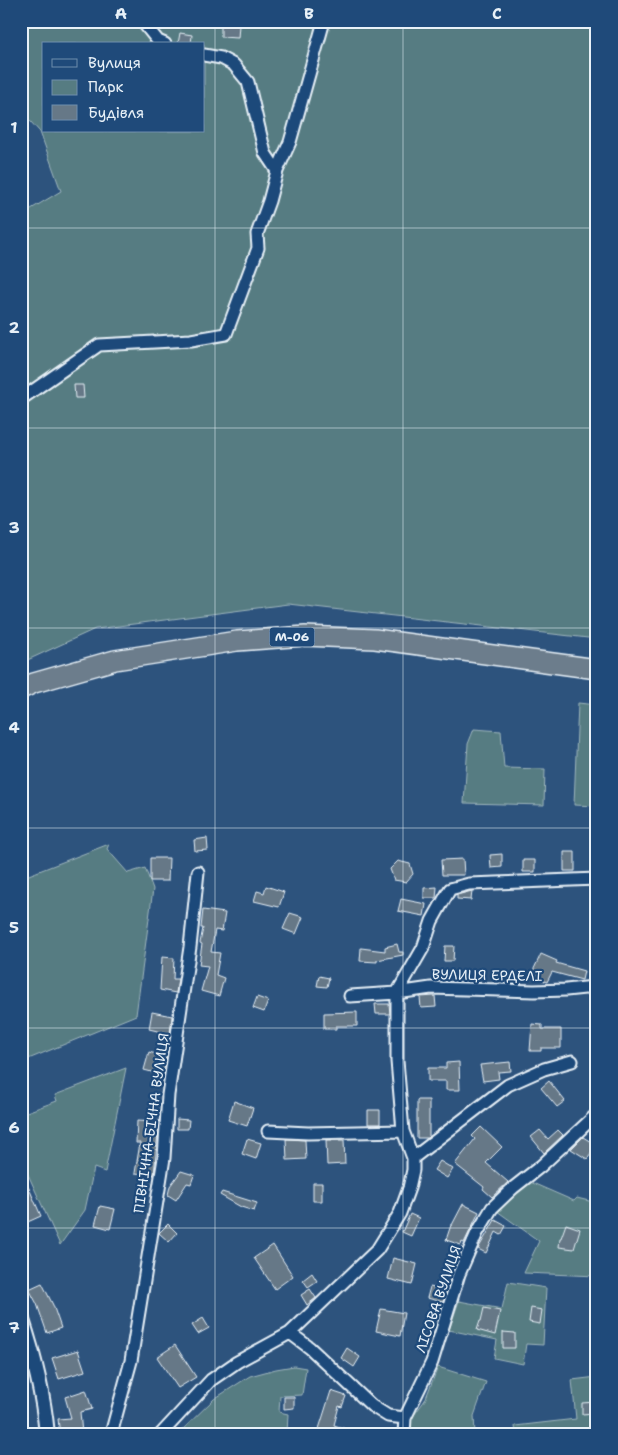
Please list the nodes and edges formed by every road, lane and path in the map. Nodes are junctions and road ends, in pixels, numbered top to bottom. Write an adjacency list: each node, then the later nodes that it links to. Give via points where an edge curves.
1 (142, 21): 3 (street)
2 (324, 21): 5 (street, via 290,142)
3 (160, 42)
4 (205, 55): 5 (street, via 234,65 248,82 265,153)
5 (277, 171): 6 (street, via 257,234 258,248 226,334 192,340 99,346)
6 (21, 399)
7 (597, 669): 8 (highway, М-06, via 375,639 305,636 237,640 115,660)
8 (21, 689)
9 (198, 872): 23 (street, ПІВНІЧНА-БІЧНА ВУЛИЦЯ, via 168,1095 164,1158 131,1361)
10 (597, 879): 12 (street, via 469,884 450,889)
11 (594, 988): 12 (street, ВУЛИЦЯ ЕРДЕЛІ, via 431,988)
12 (396, 993): 13 (street, ВУЛИЦЯ ЕРДЕЛІ); 17 (street)
13 (350, 996)
14 (572, 1061): 18 (street, via 508,1084)
15 (597, 1114): 21 (street, ЛІСОВА ВУЛИЦЯ, via 492,1208 459,1274 432,1362)
16 (268, 1131): 17 (street)
17 (403, 1131): 18 (street)
18 (413, 1158): 20 (street, via 409,1188 400,1213 377,1250)
19 (21, 1317): 22 (street, via 38,1372)
20 (290, 1334): 21 (street, via 310,1348 372,1406 388,1416); 24 (street, via 211,1380)
21 (405, 1418): 25 (street)
22 (47, 1434)
23 (111, 1434)
24 (161, 1434)
25 (404, 1434)

